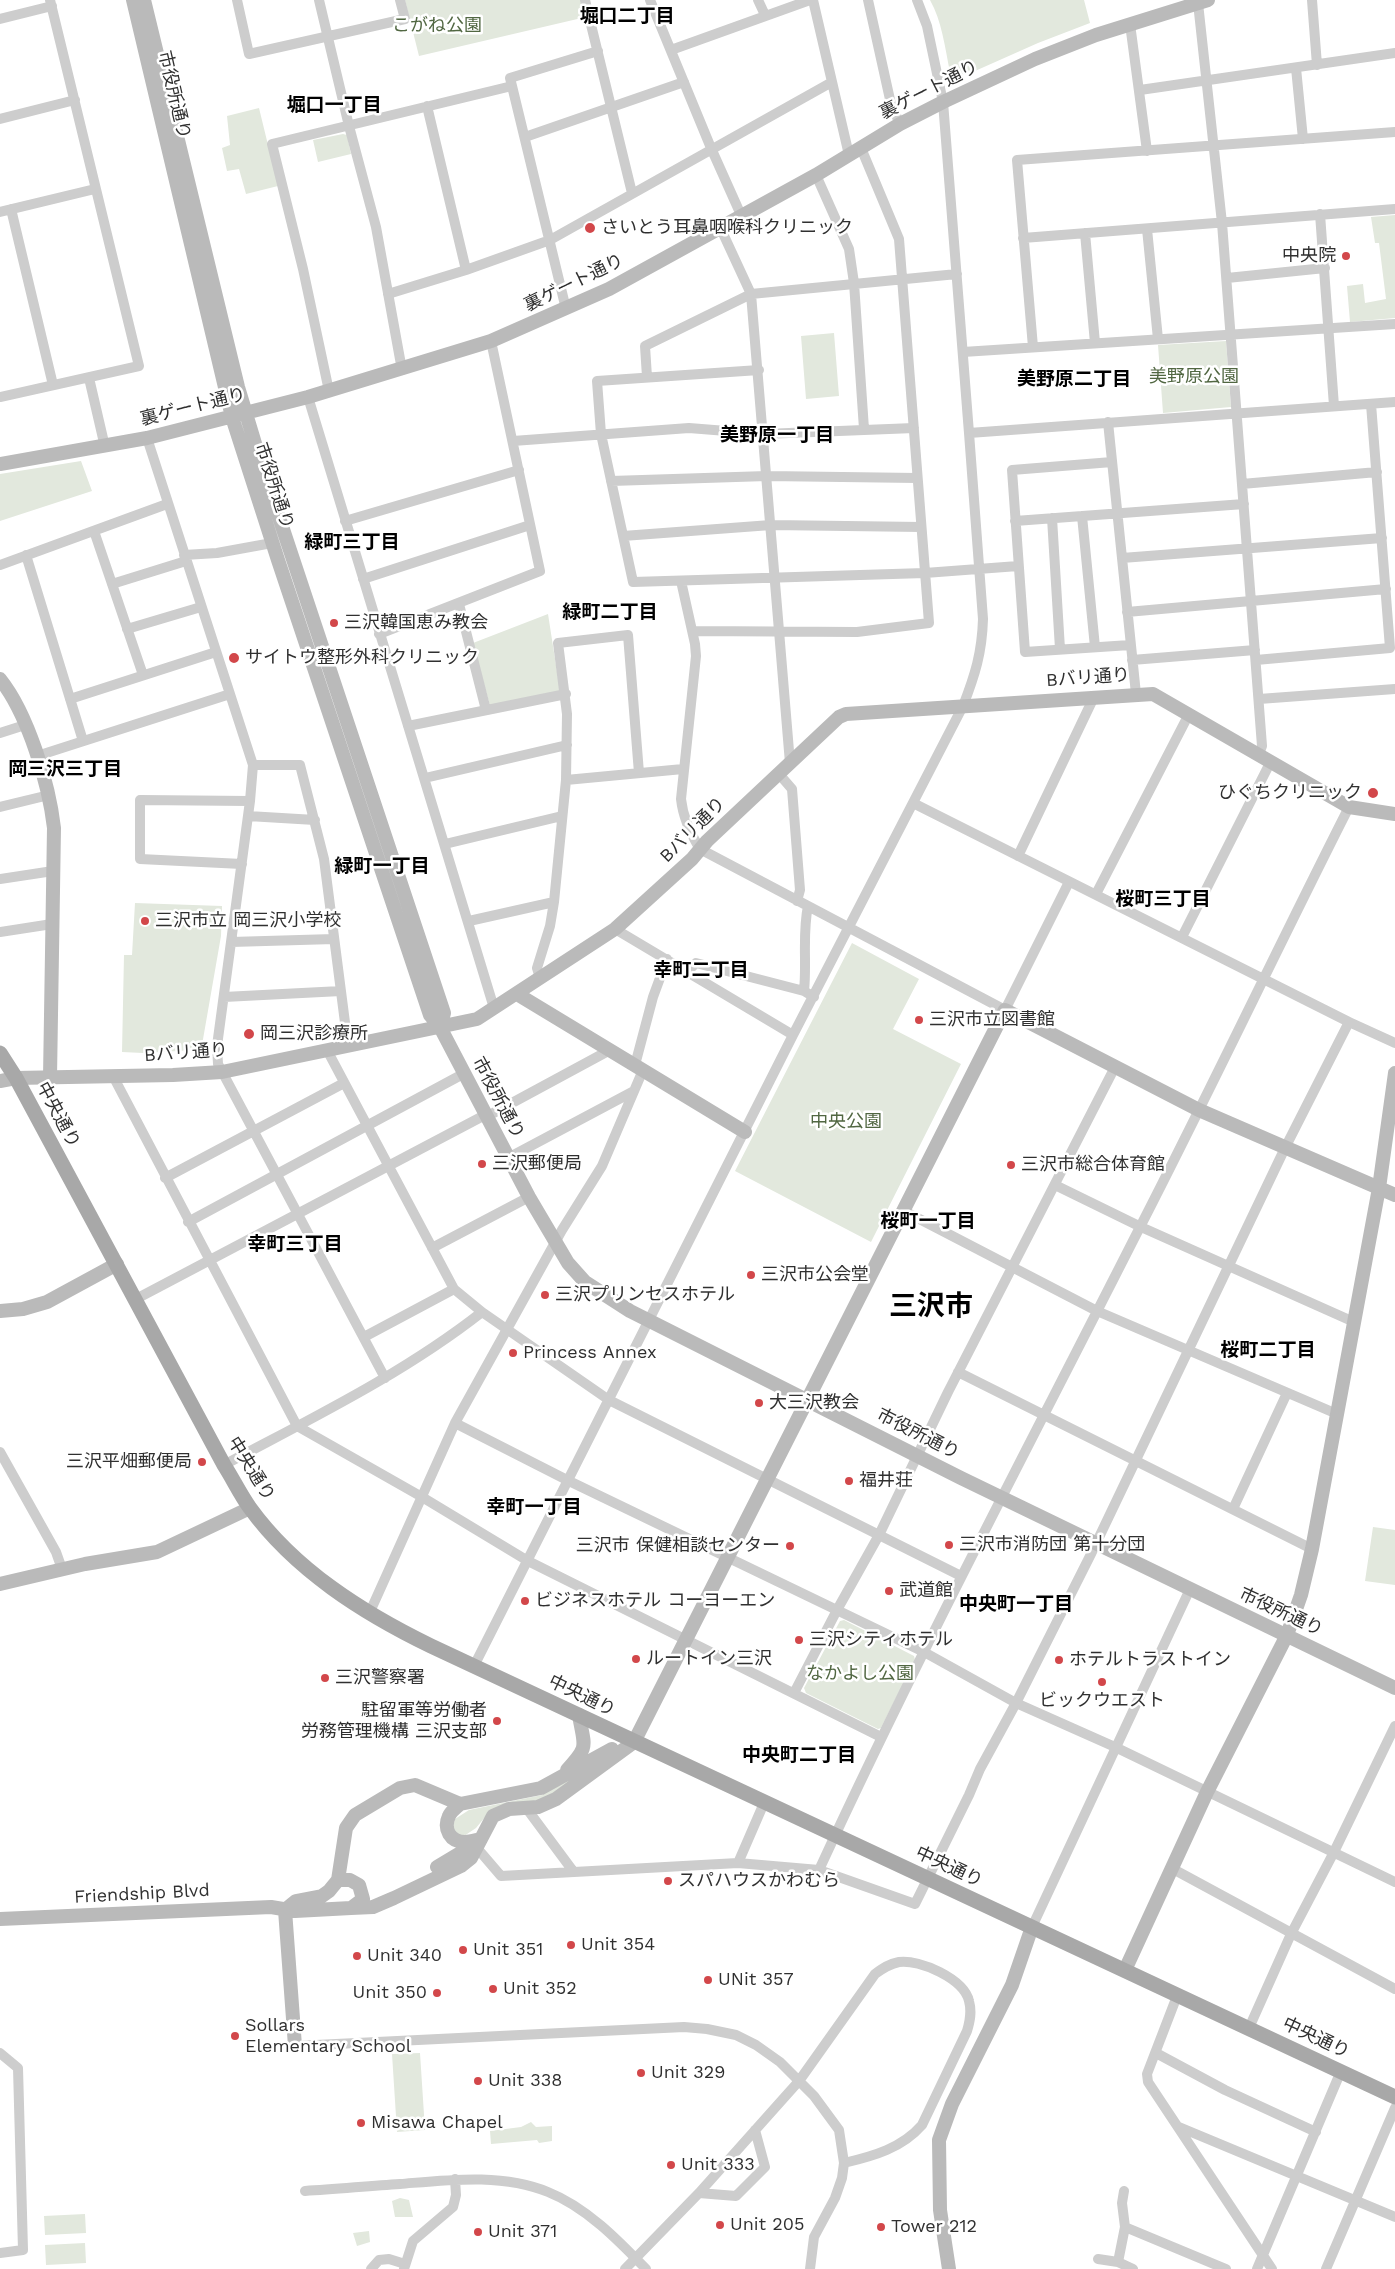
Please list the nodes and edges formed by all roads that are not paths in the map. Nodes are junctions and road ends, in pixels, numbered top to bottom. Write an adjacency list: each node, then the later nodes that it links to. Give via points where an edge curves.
1 (133, 0): 87 (street, 市役所通り)
2 (144, 0): 87 (street, 市役所通り)
3 (237, 0): 19 (street, via 250,54)
4 (319, 0): 19 (street)
5 (400, 0): 19 (street, via 405,19)
6 (585, 0): 21 (street)
7 (650, 0): 20 (street)
8 (758, 0): 16 (street)
9 (810, 0): 16 (street)
10 (813, 0): 27 (street)
11 (868, 0): 35 (street, via 891,104)
12 (916, 0): 31 (street, via 927,26)
13 (1312, 0): 23 (street)
14 (1203, 1): 18 (street, 裏ゲート通り); 25 (street)
15 (51, 3): 17 (street); 30 (street)
16 (765, 15): 20 (street)
17 (0, 19)
18 (1130, 24): 29 (street); 31 (street, 裏ゲート通り, via 1036,59)
19 (328, 36): 36 (street)
20 (671, 50): 26 (street)
21 (598, 51): 28 (street, via 510,78); 33 (street)
22 (1395, 53): 23 (street)
23 (1317, 65): 24 (street)
24 (1296, 68): 25 (street); 39 (street)
25 (1208, 81): 29 (street); 40 (street)
26 (684, 82): 33 (street); 41 (street)
27 (832, 82): 41 (street); 42 (street)
28 (512, 86): 32 (street); 38 (street)
29 (1140, 90): 43 (street)
30 (75, 100): 34 (street); 45 (street)
31 (943, 102): 35 (street, 裏ゲート通り); 60 (street)
32 (427, 106): 36 (street); 59 (street)
33 (612, 108): 38 (street); 46 (street)
34 (0, 119)
35 (900, 124): 42 (street, 裏ゲート通り)
36 (349, 126): 64 (street, via 376,227); 80 (street, via 272,144)
37 (1395, 132): 39 (street)
38 (525, 137): 57 (street)
39 (1303, 139): 40 (street)
40 (1214, 145): 43 (street); 52 (street)
41 (711, 148): 46 (street); 51 (street)
42 (855, 151): 44 (street, 裏ゲート通り); 62 (street, via 900,239)
43 (1147, 151): 56 (street, via 1017,160)
44 (816, 174): 51 (street, 裏ゲート通り); 63 (street, via 849,248)
45 (95, 189): 48 (street); 78 (street, via 139,366)
46 (632, 193): 57 (street)
47 (1395, 208): 50 (street)
48 (11, 209): 49 (street); 79 (street)
49 (0, 212)
50 (1320, 214): 52 (street); 58 (street)
51 (741, 215): 53 (street, 裏ゲート通り)
52 (1222, 223): 54 (street); 61 (street)
53 (720, 227): 65 (street); 66 (street, 裏ゲート通り, via 609,289)
54 (1147, 229): 55 (street); 70 (street)
55 (1085, 234): 56 (street); 72 (street)
56 (1023, 238): 73 (street)
57 (550, 240): 59 (street); 66 (street)
58 (1325, 268): 61 (street); 68 (street)
59 (466, 270): 64 (street)
60 (957, 274): 62 (street); 74 (street)
61 (1227, 278): 69 (street)
62 (903, 279): 63 (street); 89 (street)
63 (854, 283): 65 (street); 90 (street)
64 (388, 294): 75 (street)
65 (752, 294): 76 (street); 77 (street, via 645,346)
66 (566, 309): 71 (street, 裏ゲート通り)
67 (1395, 324): 68 (street)
68 (1330, 328): 69 (street); 85 (street)
69 (1231, 334): 70 (street); 86 (street)
70 (1158, 339): 72 (street)
71 (491, 341): 75 (street, 裏ゲート通り); 95 (street)
72 (1095, 343): 73 (street)
73 (1032, 347): 74 (street)
74 (963, 352): 91 (street)
75 (402, 370): 80 (street, 裏ゲート通り)
76 (759, 370): 77 (street); 93 (street)
77 (647, 377): 92 (street, via 598,381)
78 (89, 378): 79 (street); 96 (street)
79 (53, 385): 82 (street)
80 (329, 391): 81 (street, 裏ゲート通り)
81 (308, 396): 87 (street, 裏ゲート通り); 110 (street)
82 (0, 397)
83 (1395, 402): 84 (street)
84 (1371, 404): 85 (street); 100 (street)
85 (1334, 406): 86 (street)
86 (1237, 413): 88 (street); 104 (street)
87 (239, 415): 94 (street, 裏ゲート通り); 118 (street, 市役所通り); 212 (street, 市役所通り, via 291,557 444,1013)
88 (1108, 422): 91 (street); 97 (street)
89 (914, 428): 90 (street); 102 (street)
90 (864, 429): 93 (street)
91 (969, 433): 125 (street)
92 (601, 434): 93 (street, via 689,428); 95 (street); 103 (street)
93 (764, 434): 101 (street)
94 (147, 438): 96 (street, 裏ゲート通り); 105 (street)
95 (513, 441): 99 (street)
96 (105, 447): 98 (street, 裏ゲート通り)
97 (1112, 462): 107 (street); 111 (street, via 1012,470)
98 (0, 464)
99 (518, 470): 110 (street); 112 (street)
100 (1377, 472): 104 (street); 117 (street)
101 (767, 476): 102 (street); 103 (street); 113 (street)
102 (918, 478): 114 (street)
103 (611, 481): 116 (street)
104 (1242, 484): 106 (street)
105 (167, 504): 115 (street); 121 (street)
106 (1244, 504): 107 (street); 119 (street)
107 (1118, 513): 108 (street); 122 (street)
108 (1082, 516): 109 (street); 141 (street)
109 (1052, 518): 111 (street); 142 (street)
110 (345, 521): 128 (street)
111 (1015, 521): 124 (street)
112 (530, 525): 128 (street); 133 (street, via 540,571)
113 (770, 525): 114 (street); 116 (street); 127 (street)
114 (921, 526): 126 (street)
115 (94, 531): 120 (street); 130 (street)
116 (623, 536): 129 (street, via 633,582)
117 (1382, 538): 119 (street); 131 (street)
118 (272, 543): 121 (street); 212 (street, 市役所通り, via 430,1015)
119 (1247, 547): 122 (street); 132 (street)
120 (26, 556): 123 (street); 153 (street)
121 (185, 558): 130 (street); 134 (street)
122 (1122, 558): 135 (street)
123 (0, 565)
124 (1018, 566): 125 (street); 142 (street, via 1025,652)
125 (979, 569): 126 (street); 155 (street, via 983,642 978,667)
126 (925, 573): 127 (street); 138 (street, via 929,623 857,632)
127 (775, 578): 129 (street); 138 (street)
128 (363, 579): 139 (street)
129 (681, 581): 137 (street)
130 (112, 584): 136 (street)
131 (1386, 589): 132 (street); 144 (street, via 1390,648)
132 (1251, 600): 135 (street); 144 (street)
133 (459, 604): 139 (street); 156 (street)
134 (201, 608): 136 (street); 143 (street)
135 (1128, 612): 140 (street)
136 (127, 629): 146 (street)
137 (692, 631): 138 (street); 167 (street, via 696,656)
138 (779, 631): 165 (street)
139 (379, 634): 159 (street)
140 (1130, 644): 141 (street); 145 (street)
141 (1095, 647): 142 (street)
142 (1060, 649)
143 (216, 652): 146 (street); 149 (street)
144 (1255, 655): 145 (street); 154 (street)
145 (1132, 660): 151 (street)
146 (143, 675): 153 (street)
147 (0, 679): 158 (street, via 15,701)
148 (1395, 689): 154 (street)
149 (230, 694): 161 (street); 166 (street)
150 (566, 694): 156 (street); 162 (street); 168 (street, via 558,643 628,635)
151 (1136, 694): 152 (street, Bバリ通り); 157 (street, Bバリ通り, via 1153,694)
152 (1094, 697): 155 (street, Bバリ通り); 183 (street)
153 (70, 699): 161 (street)
154 (1259, 699): 164 (street)
155 (963, 706): 165 (street, Bバリ通り, via 846,714); 174 (street)
156 (486, 710): 159 (street)
157 (1189, 714): 164 (street, Bバリ通り); 188 (street)
158 (25, 725): 160 (street); 163 (street)
159 (408, 726): 170 (street)
160 (0, 733)
161 (83, 741): 163 (street)
162 (567, 745): 170 (street); 171 (street)
163 (37, 756): 172 (street)
164 (1265, 758): 176 (street, Bバリ通り); 197 (street)
165 (790, 763): 169 (street, Bバリ通り)
166 (252, 765): 173 (street); 180 (street, via 300,765)
167 (683, 769): 168 (street); 182 (street, via 683,814)
168 (639, 773): 171 (street)
169 (779, 774): 182 (street, Bバリ通り); 189 (street, via 792,789 800,890)
170 (425, 778): 181 (street)
171 (566, 780): 179 (street)
172 (49, 795): 175 (street); 185 (street, via 54,828)
173 (250, 801): 178 (street); 184 (street, via 140,800 140,859)
174 (913, 803): 183 (street); 194 (street)
175 (0, 807)
176 (1349, 807): 177 (street, Bバリ通り); 203 (street)
177 (1395, 814)
178 (248, 816): 180 (street); 184 (street)
179 (562, 816): 181 (street); 190 (street)
180 (315, 820): 198 (street, via 324,859)
181 (445, 844): 192 (street)
182 (700, 849): 189 (street); 195 (street, Bバリ通り)
183 (1018, 856): 187 (street)
184 (242, 864): 199 (street)
185 (53, 871): 186 (street); 193 (street)
186 (0, 879)
187 (1069, 882): 188 (street); 210 (street)
188 (1096, 894): 197 (street)
189 (796, 901): 191 (street)
190 (554, 902): 192 (street); 202 (street, via 537,968)
191 (808, 906): 194 (street); 205 (street)
192 (469, 921): 209 (street)
193 (52, 924): 196 (street); 225 (street)
194 (850, 928): 208 (street); 210 (street)
195 (615, 929): 200 (street); 202 (street, Bバリ通り)
196 (0, 932)
197 (1182, 937): 203 (street)
198 (334, 939): 199 (street); 204 (street)
199 (231, 942): 207 (street)
200 (667, 959): 201 (street); 220 (street, via 653,997)
201 (687, 972): 205 (street, via 696,963); 213 (street)
202 (540, 978): 206 (street, Bバリ通り)
203 (1263, 978): 211 (street); 230 (street)
204 (341, 991): 207 (street); 215 (street)
205 (804, 991): 208 (street)
206 (517, 994): 209 (street, Bバリ通り); 217 (street)
207 (224, 997): 221 (street, via 218,1046 218,1064)
208 (814, 997): 213 (street)
209 (494, 1008): 212 (street, Bバリ通り, via 477,1019)
210 (1005, 1010): 219 (street); 244 (street)
211 (1350, 1022): 214 (street); 235 (street)
212 (440, 1027): 215 (street, Bバリ通り); 223 (street, 市役所通り)
213 (793, 1035): 234 (street)
214 (1395, 1043)
215 (348, 1046): 216 (street, Bバリ通り)
216 (327, 1050): 221 (street, Bバリ通り); 228 (street)
217 (610, 1050): 220 (street); 231 (street)
218 (0, 1053): 226 (main road, 中央通り)
219 (1115, 1067): 230 (street); 240 (street)
220 (639, 1068): 229 (street); 234 (street)
221 (222, 1072): 224 (street, Bバリ通り); 233 (street)
222 (1395, 1073): 241 (street)
223 (463, 1074): 231 (street, 市役所通り); 232 (street)
224 (112, 1076): 225 (street, Bバリ通り); 239 (street)
225 (50, 1077): 226 (street, Bバリ通り)
226 (16, 1078): 227 (street, Bバリ通り); 251 (main road, 中央通り)
227 (0, 1080)
228 (344, 1083): 232 (street); 233 (street)
229 (634, 1091): 236 (street); 248 (street, via 602,1166)
230 (1199, 1110): 235 (street); 247 (street)
231 (486, 1116): 236 (street, 市役所通り); 237 (street)
232 (367, 1126): 237 (street); 238 (street)
233 (254, 1131): 238 (street); 239 (street)
234 (746, 1132): 259 (street)
235 (1285, 1148): 241 (street); 252 (street)
236 (508, 1158): 243 (street, 市役所通り)
237 (388, 1167): 245 (street); 249 (street)
238 (277, 1174): 245 (street); 246 (street)
239 (165, 1178): 246 (street)
240 (1055, 1185): 247 (street); 253 (street)
241 (1379, 1188): 242 (street); 260 (street)
242 (1395, 1195)
243 (529, 1197): 248 (street, 市役所通り); 249 (street)
244 (904, 1211): 253 (street); 267 (street)
245 (298, 1214): 250 (street); 262 (street)
246 (188, 1222): 250 (street)
247 (1141, 1227): 252 (street); 257 (street)
248 (556, 1244): 259 (street, 市役所通り, via 585,1282); 261 (street)
249 (432, 1248): 254 (street)
250 (208, 1261): 255 (street); 272 (street)
251 (117, 1264): 255 (main road, 中央通り); 256 (street, via 47,1302 24,1309)
252 (1228, 1266): 260 (street); 263 (street)
253 (1012, 1268): 257 (street); 264 (street)
254 (454, 1289): 258 (street); 262 (street)
255 (136, 1299): 276 (main road, 中央通り)
256 (0, 1311)
257 (1097, 1311): 263 (street); 269 (street)
258 (482, 1312): 261 (street); 265 (street, via 438,1345)
259 (650, 1320): 267 (street, 市役所通り); 268 (street)
260 (1354, 1322): 270 (street)
261 (507, 1330): 268 (street); 271 (street)
262 (364, 1337): 265 (street)
263 (1188, 1351): 266 (street); 275 (street)
264 (958, 1372): 269 (street); 274 (street)
265 (385, 1378): 272 (street)
266 (1287, 1394): 270 (street); 282 (street)
267 (808, 1399): 274 (street, 市役所通り); 277 (street)
268 (609, 1400): 277 (street); 278 (street)
269 (1043, 1414): 275 (street); 280 (street)
270 (1337, 1414): 285 (street)
271 (455, 1423): 278 (street); 279 (street)
272 (297, 1426): 276 (street); 279 (street)
273 (0, 1452): 288 (street, via 56,1552)
274 (917, 1455): 280 (street, 市役所通り); 283 (street)
275 (1135, 1460): 282 (street); 284 (street)
276 (224, 1465): 281 (main road, 中央通り)
277 (768, 1479): 283 (street); 286 (street)
278 (569, 1480): 286 (street); 287 (street)
279 (422, 1497): 287 (street); 293 (street)
280 (1002, 1497): 284 (street, 市役所通り); 289 (street)
281 (250, 1508): 288 (street, via 157,1552); 293 (main road, 中央通り, via 320,1579)
282 (1233, 1509): 285 (street)
283 (879, 1535): 289 (street); 292 (street)
284 (1096, 1543): 291 (street, 市役所通り); 300 (street)
285 (1312, 1549): 294 (street, via 1301,1595)
286 (727, 1557): 292 (street); 295 (street)
287 (528, 1562): 295 (street); 297 (street)
288 (62, 1569): 290 (street)
289 (961, 1576): 296 (street)
290 (0, 1584)
291 (1190, 1589): 294 (street, 市役所通り); 305 (street)
292 (837, 1610): 296 (street); 299 (street)
293 (369, 1614): 297 (main road, 中央通り)
294 (1286, 1635): 298 (street, 市役所通り); 307 (street)
295 (686, 1640): 299 (street); 304 (street)
296 (924, 1652): 300 (street); 303 (street)
297 (474, 1666): 301 (main road, 中央通り)
298 (1395, 1688)
299 (794, 1693): 303 (street)
300 (1016, 1703): 305 (street); 319 (street, via 980,1769)
301 (579, 1715): 304 (main road, 中央通り); 306 (street, via 584,1747)
302 (1395, 1726): 314 (street)
303 (881, 1737): 311 (street)
304 (634, 1742): 306 (street, via 611,1749); 308 (main road, 中央通り); 310 (street, via 556,1799)
305 (1115, 1747): 307 (street); 325 (street)
306 (560, 1778): 309 (street, via 541,1788)
307 (1208, 1792): 314 (street); 316 (street)
308 (764, 1803): 311 (main road, 中央通り); 315 (street)
309 (460, 1804): 312 (street, via 449,1814 448,1834 455,1840); 320 (street, via 415,1785 388,1794 355,1815 346,1828)
310 (527, 1809): 312 (street, Friendship Blvd, via 509,1809 493,1816); 318 (street)
311 (835, 1835): 317 (street); 319 (main road, 中央通り)
312 (479, 1844): 318 (street, via 501,1876); 322 (street, Friendship Blvd, via 471,1858 461,1866 373,1907)
313 (462, 1852): 322 (street, via 371,1900)
314 (1334, 1852): 321 (street); 326 (street)
315 (738, 1863): 317 (street); 318 (street)
316 (1173, 1869): 326 (street); 327 (street)
317 (819, 1870): 319 (street, via 916,1904)
318 (573, 1871)
319 (929, 1878): 325 (main road, 中央通り)
320 (338, 1880): 322 (street, via 350,1880 359,1885 363,1899); 323 (street, via 322,1896 296,1901)
321 (1395, 1882)
322 (355, 1905): 323 (street, Friendship Blvd, via 295,1912)
323 (285, 1910): 324 (street, Friendship Blvd, via 271,1907); 331 (street)
324 (0, 1919)
325 (1032, 1926): 327 (main road, 中央通り); 360 (street, via 1012,1985 952,2104 939,2140 940,2210)
326 (1291, 1934): 328 (street); 330 (street)
327 (1125, 1970): 329 (main road, 中央通り)
328 (1395, 1988)
329 (1177, 1996): 330 (main road, 中央通り); 333 (street)
330 (1249, 2028): 334 (main road, 中央通り)
331 (295, 2046): 335 (street, via 684,2027 736,2035 780,2062)
332 (0, 2053): 350 (street, via 18,2068 23,2250)
333 (1156, 2053): 338 (street, via 1148,2082); 340 (street, via 1225,2090)
334 (1341, 2071): 336 (main road, 中央通り); 340 (street)
335 (799, 2081): 339 (street); 341 (street, via 839,2130); 341 (street, via 875,1974 886,1966 906,1962 919,1964 952,1979 969,2000 971,2016 968,2031 922,2125 911,2138 898,2146)
336 (1395, 2096)
337 (1395, 2108): 347 (street)
338 (1179, 2127): 342 (street); 351 (street)
339 (755, 2130): 346 (street); 346 (street, via 764,2167 736,2196)
340 (1316, 2132): 342 (street)
341 (844, 2163): 359 (street, via 835,2198 814,2237)
342 (1296, 2176): 347 (street); 351 (street)
343 (455, 2179): 344 (street); 352 (street, via 502,2181 547,2191 591,2217); 355 (street, via 453,2207 413,2241)
344 (305, 2191)
345 (1124, 2191): 349 (street)
346 (699, 2193): 352 (street)
347 (1355, 2200): 348 (street); 365 (street)
348 (1395, 2217)
349 (1125, 2227): 354 (street); 362 (street)
350 (0, 2253)
351 (1263, 2255): 363 (street); 364 (street)
352 (636, 2259): 357 (street); 358 (street)
353 (1098, 2259): 354 (street)
354 (1118, 2262): 361 (street)
355 (404, 2267): 356 (street, via 389,2259 379,2260)
356 (371, 2269)
357 (625, 2269)
358 (646, 2269)
359 (810, 2269)
360 (949, 2269)
361 (1133, 2269)
362 (1226, 2269)
363 (1257, 2269)
364 (1272, 2269)
365 (1326, 2269)

